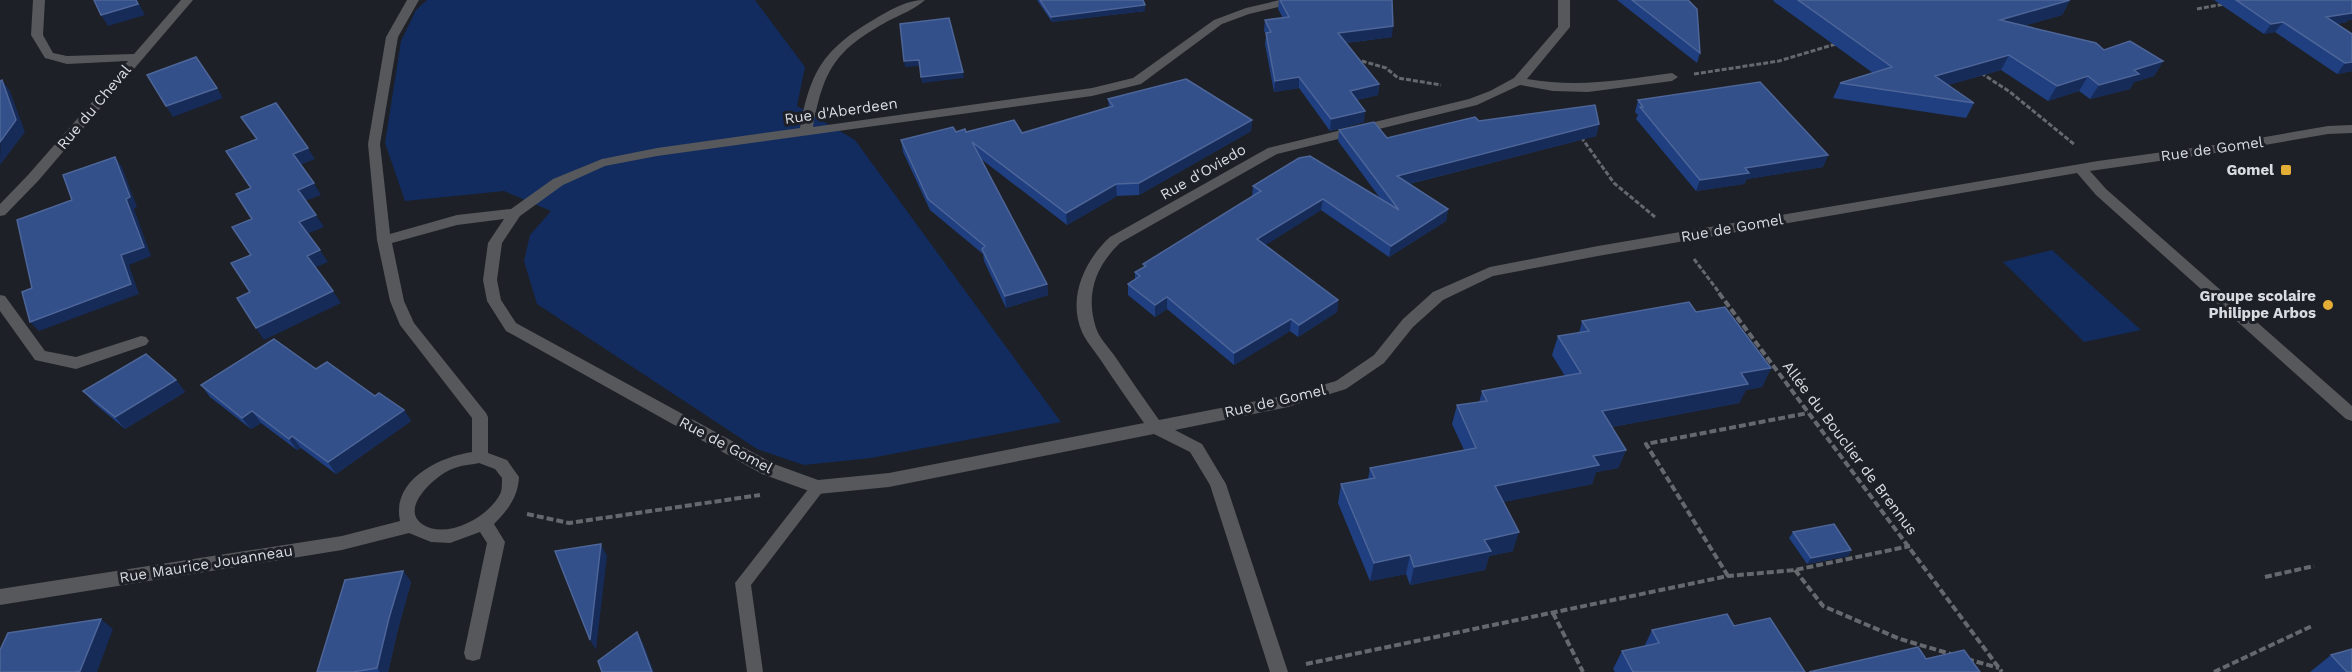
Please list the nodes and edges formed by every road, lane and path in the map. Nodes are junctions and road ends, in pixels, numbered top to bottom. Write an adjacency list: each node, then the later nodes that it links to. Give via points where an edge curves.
1 (39, 0): 10 (street, via 38,35 49,55 68,60)
2 (187, 0): 10 (street, Rue du Cheval)
3 (413, 0): 22 (street, via 392,37 374,144)
4 (919, 0): 15 (street, via 835,52 825,65 812,98)
5 (1295, 0): 15 (street, Rue d'Aberdeen, via 1218,22 1137,81 1092,92)
6 (1564, 0): 13 (street, Rue d'Oviedo, via 1564,27)
7 (2228, 3): 8 (path)
8 (2197, 9)
9 (1845, 41): 12 (path, via 1779,61)
10 (137, 57): 19 (street, Rue du Cheval)
11 (1977, 70): 16 (path, via 2010,92)
12 (1672, 77): 13 (street, via 1588,88)
13 (1518, 81): 27 (street, Rue d'Oviedo, via 1473,102 1274,151 1116,240 1098,256 1086,281 1089,331)
14 (2352, 129): 16 (street, Rue de Gomel)
15 (806, 133): 20 (street, Rue d'Aberdeen, via 603,163 558,183)
16 (2098, 165): 17 (street, Rue de Gomel)
17 (2081, 169): 21 (street, Rue de Gomel); 26 (street, via 2101,192)
18 (1614, 183): 21 (path)
19 (0, 212)
20 (515, 213): 22 (street, Rue d'Aberdeen, via 457,220); 29 (street, Rue de Gomel, via 495,243 490,280 494,301 511,327 768,470)
21 (1680, 237): 25 (path, Allée du Bouclier de Brennus); 27 (street, Rue de Gomel, via 1490,272 1438,296 1408,323 1379,359 1341,385 1288,401)
22 (384, 240): 28 (street, via 397,301 407,325 480,417)
23 (0, 300): 24 (street, via 40,356 76,363)
24 (141, 341)
25 (1808, 413): 34 (path, Allée du Bouclier de Brennus); 37 (path, via 1646,444)
26 (2352, 415)
27 (1154, 426): 29 (street, Rue de Gomel, via 889,480); 44 (street, via 1196,448 1218,484)
28 (480, 457): 31 (street, via 503,465 509,474 508,496); 33 (street, via 444,465 415,487 406,514)
29 (818, 487): 45 (lane, via 743,583)
30 (770, 494): 31 (path, via 569,522)
31 (500, 508): 32 (street)
32 (484, 523): 33 (street, via 442,536 421,533); 42 (street, via 496,542)
33 (411, 525): 39 (street, Rue Maurice Jouanneau, via 342,543)
34 (1910, 546): 36 (path); 43 (path, Allée du Bouclier de Brennus)
35 (2314, 566): 38 (path)
36 (1795, 570): 37 (path); 43 (path, via 1823,606 1900,639)
37 (1728, 576): 40 (path)
38 (2265, 577)
39 (0, 597)
40 (1553, 613): 44 (path); 46 (path)
41 (2312, 626): 47 (path)
42 (473, 653)
43 (2001, 670)
44 (1279, 671)
45 (754, 672)
46 (1583, 672)
47 (2214, 672)

